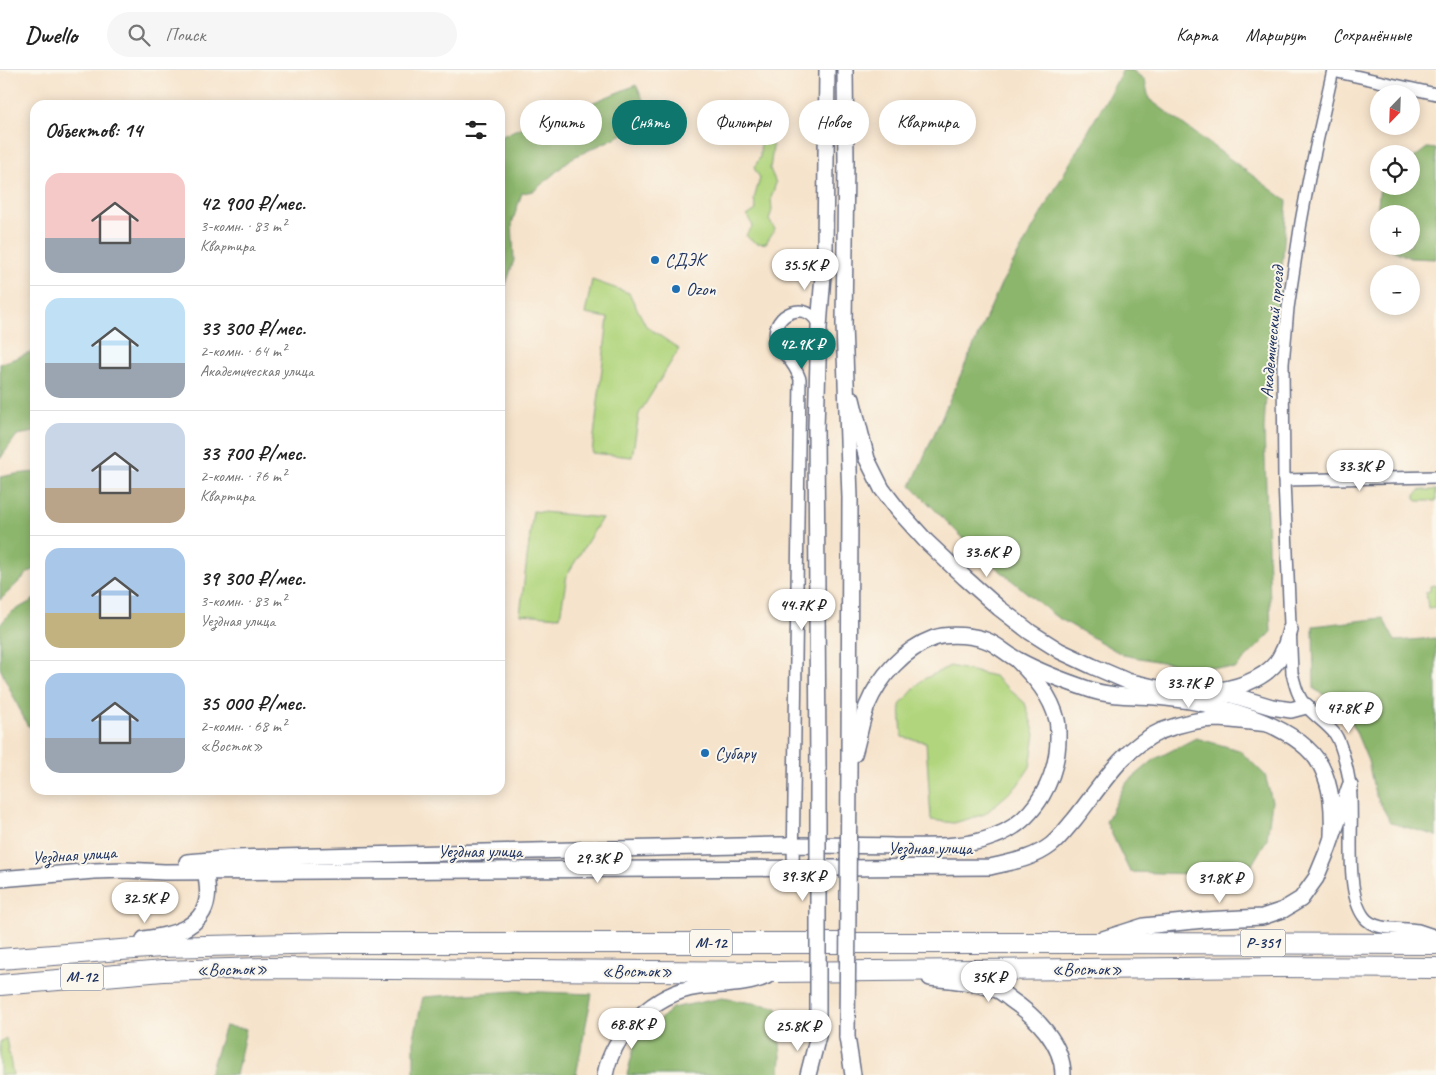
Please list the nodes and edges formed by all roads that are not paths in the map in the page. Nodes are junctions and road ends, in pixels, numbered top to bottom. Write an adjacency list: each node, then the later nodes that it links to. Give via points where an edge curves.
1 (827, 70): 5 (street, via 826,249)
2 (845, 70): 8 (street)
3 (1333, 70): 4 (street); 10 (street, Академический проезд, via 1308,178 1288,308 1283,364)
4 (1436, 94)
5 (822, 284): 6 (street, via 814,302); 7 (street)
6 (804, 312): 7 (street, via 813,315); 20 (street, via 794,311 786,315 775,329 778,346 800,379)
7 (819, 327): 35 (street, bridge, via 816,428 818,1036)
8 (845, 376): 13 (street, via 868,459 882,489 926,541 999,608 1060,651 1127,681 1162,689); 17 (street, via 850,498)
9 (1436, 477): 10 (street)
10 (1284, 480): 11 (street, Академический проезд)
11 (1290, 630): 13 (street, via 1282,655 1270,669 1256,679 1233,688); 15 (street, Академический проезд, via 1292,673 1298,694)
12 (1016, 660): 14 (street, via 1090,690); 17 (street, via 989,641 964,635 936,637 913,648 894,664 866,707); 20 (street, Уездная улица, via 1048,695 1058,721 1058,747 1044,792 1032,811 1015,826 978,842 943,846)
13 (1208, 692): 14 (street); 15 (street, via 1291,710)
14 (1165, 698): 16 (street, via 1214,706)
15 (1306, 706): 18 (street, Академический проезд, via 1336,736)
16 (1266, 724): 19 (street, via 1284,731 1305,746 1320,764 1328,782 1333,813); 22 (street, Уездная улица, via 1215,719 1161,732 1136,747 1106,777 1051,845 1024,860 990,867)
17 (849, 770): 36 (street, bridge, via 847,1037)
18 (1350, 786): 19 (street); 24 (street, Академический проезд, via 1352,874 1355,898 1364,916 1379,926 1418,930)
19 (1332, 835): 25 (street, via 1316,878 1301,898 1283,910 1262,917 1144,926)
20 (794, 845): 21 (street, Уездная улица, via 235,858); 22 (street)
21 (206, 866): 22 (street, Уездная улица); 23 (street, Уездная улица, via 164,872 94,871); 27 (street, via 207,899 204,908 199,917 179,932 102,944)
22 (793, 868)
23 (0, 879)
24 (1436, 936)
25 (1089, 942): 26 (highway, Р-351); 27 (highway, «Восток» / М-12, via 333,943)
26 (1436, 944)
27 (68, 953): 28 (highway, «Восток» / М-12)
28 (0, 959)
29 (1274, 967): 30 (highway, Р-351); 31 (highway, «Восток» / М-12)
30 (1436, 968)
31 (897, 971): 32 (highway, «Восток» / М-12); 37 (street, via 996,989 1025,1009 1047,1032 1058,1052)
32 (775, 972): 33 (highway, «Восток» / М-12, via 213,969); 34 (street, via 741,983 696,987 653,1004 626,1031)
33 (0, 985)
34 (604, 1075)
35 (808, 1075)
36 (853, 1075)
37 (1063, 1075)

